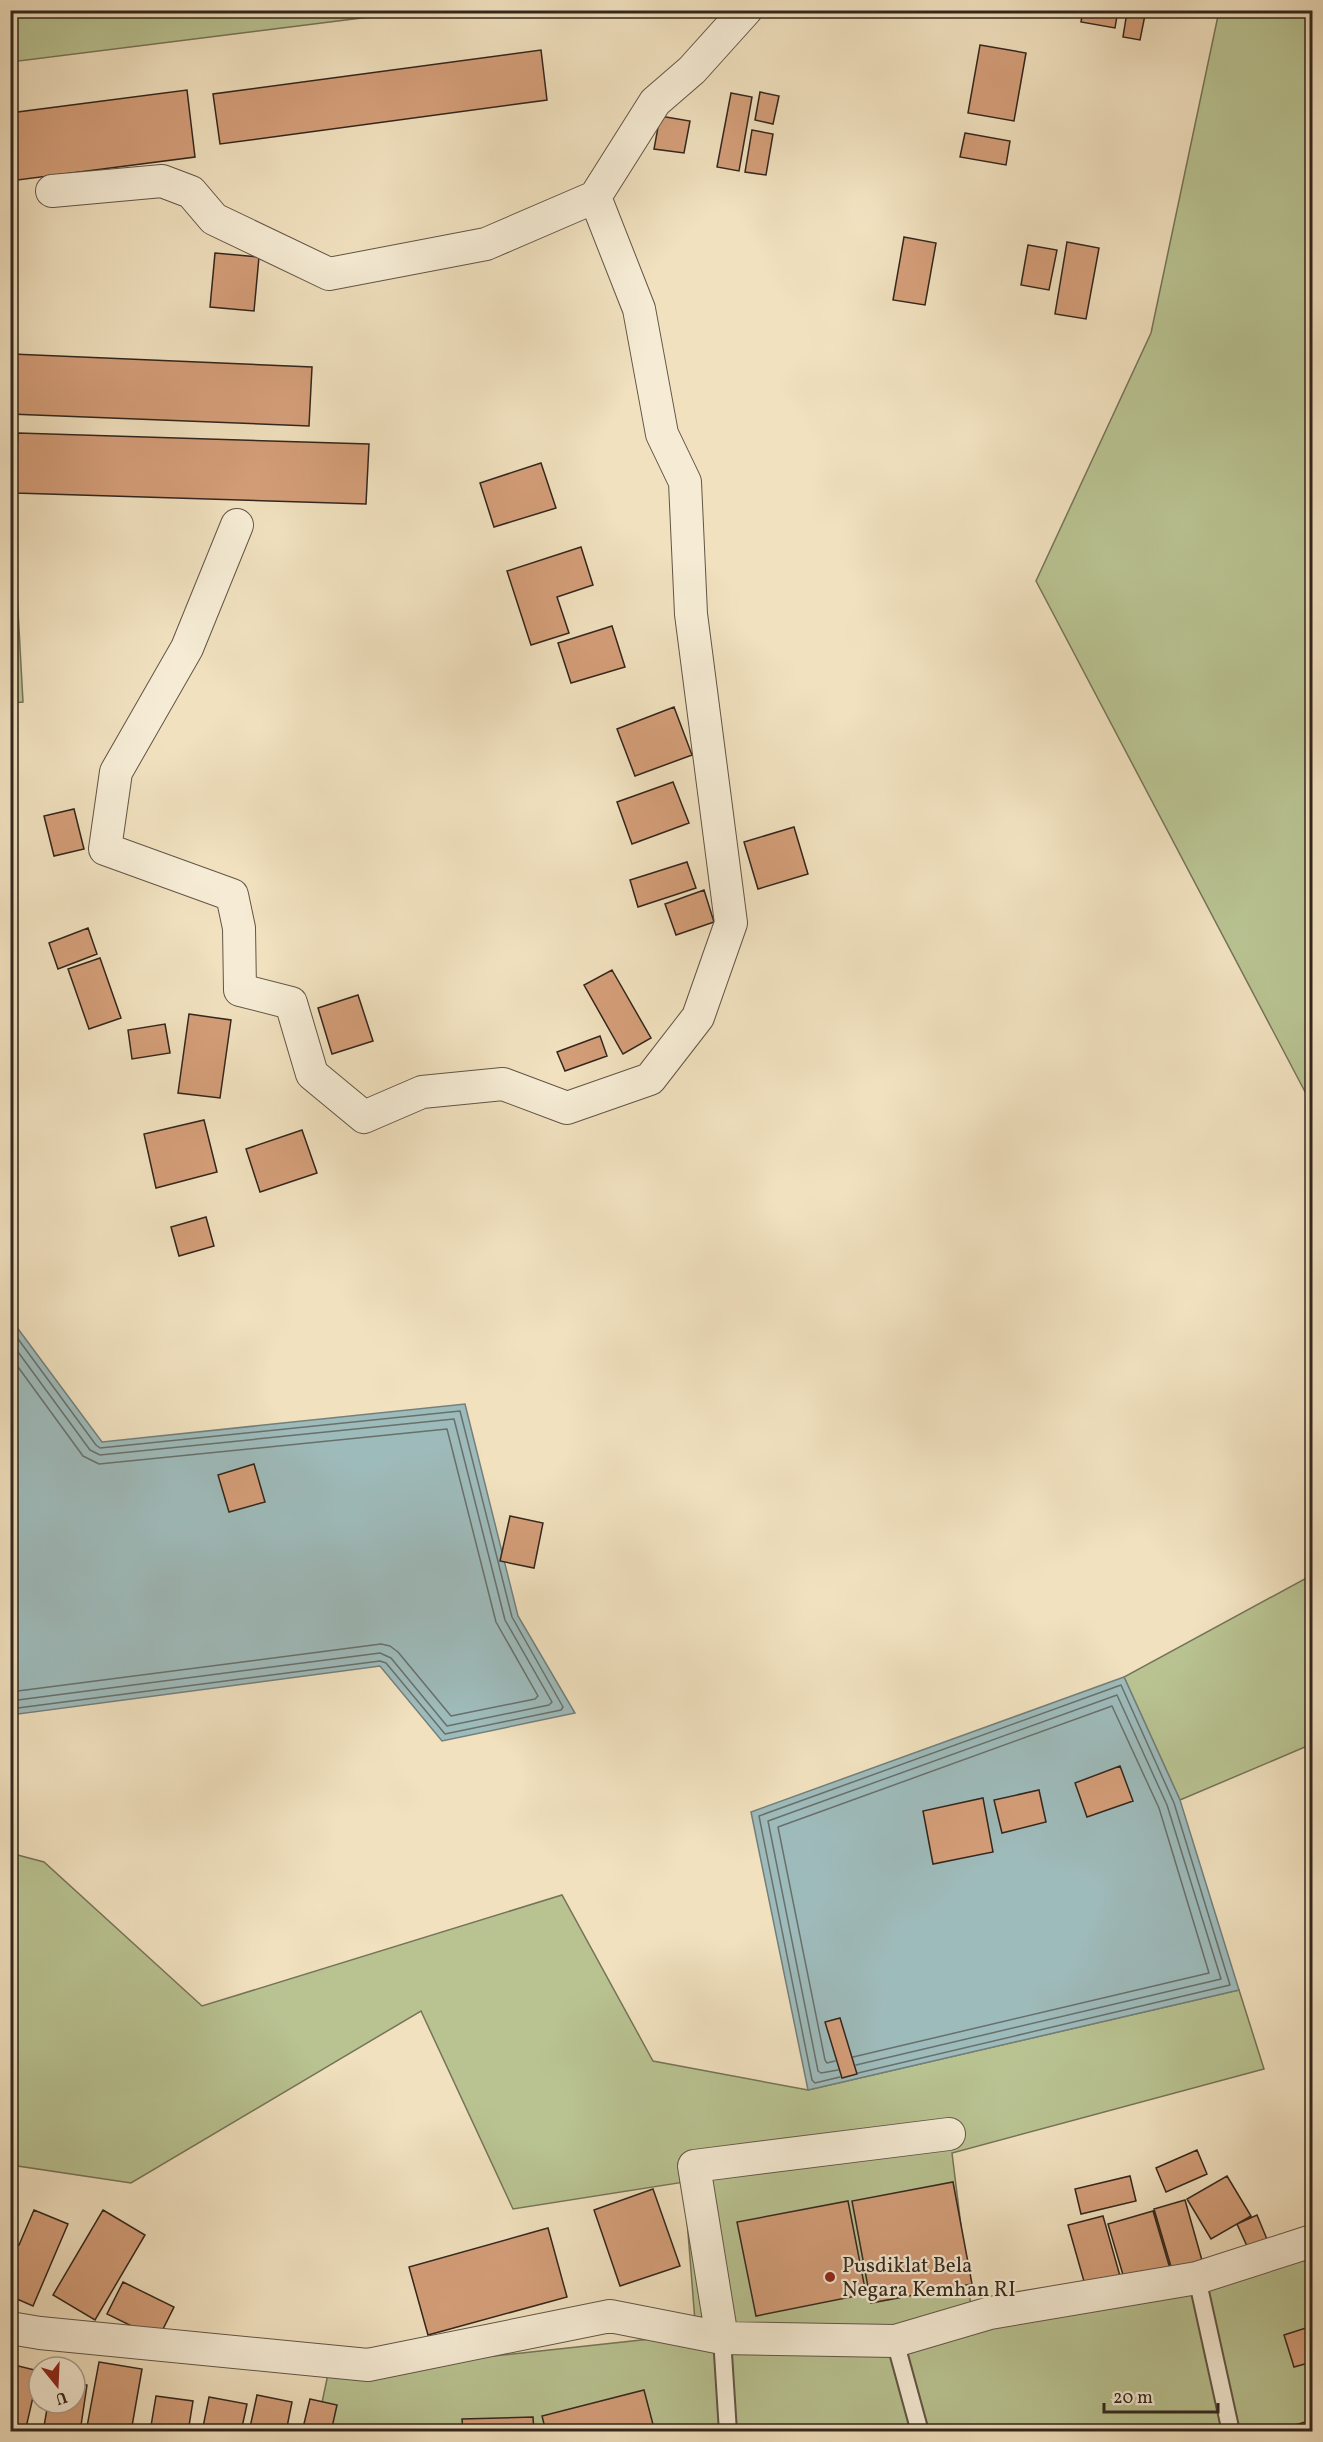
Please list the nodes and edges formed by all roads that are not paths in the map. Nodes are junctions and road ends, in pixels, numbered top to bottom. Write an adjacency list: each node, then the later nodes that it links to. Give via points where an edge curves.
1 (746, 10): 3 (street, via 692,70 655,102)
2 (52, 191): 3 (street, via 162,181 191,192 214,219 329,274 486,244)
3 (595, 197): 4 (street, via 639,309 662,434 685,482 691,614 731,922 698,1017 650,1079 567,1108 503,1084 422,1092 364,1117 312,1074 291,1004 240,990 239,928 232,895 105,849 116,772 187,648)
4 (237, 525)
5 (949, 2134): 9 (street, via 694,2166)
6 (1312, 2241): 7 (street)
7 (1197, 2278): 10 (street, via 990,2313); 13 (lane)
8 (10, 2328): 9 (street, via 368,2365 610,2316)
9 (722, 2338): 10 (street); 11 (lane)
10 (895, 2342): 12 (lane)
11 (728, 2432)
12 (920, 2432)
13 (1231, 2432)

